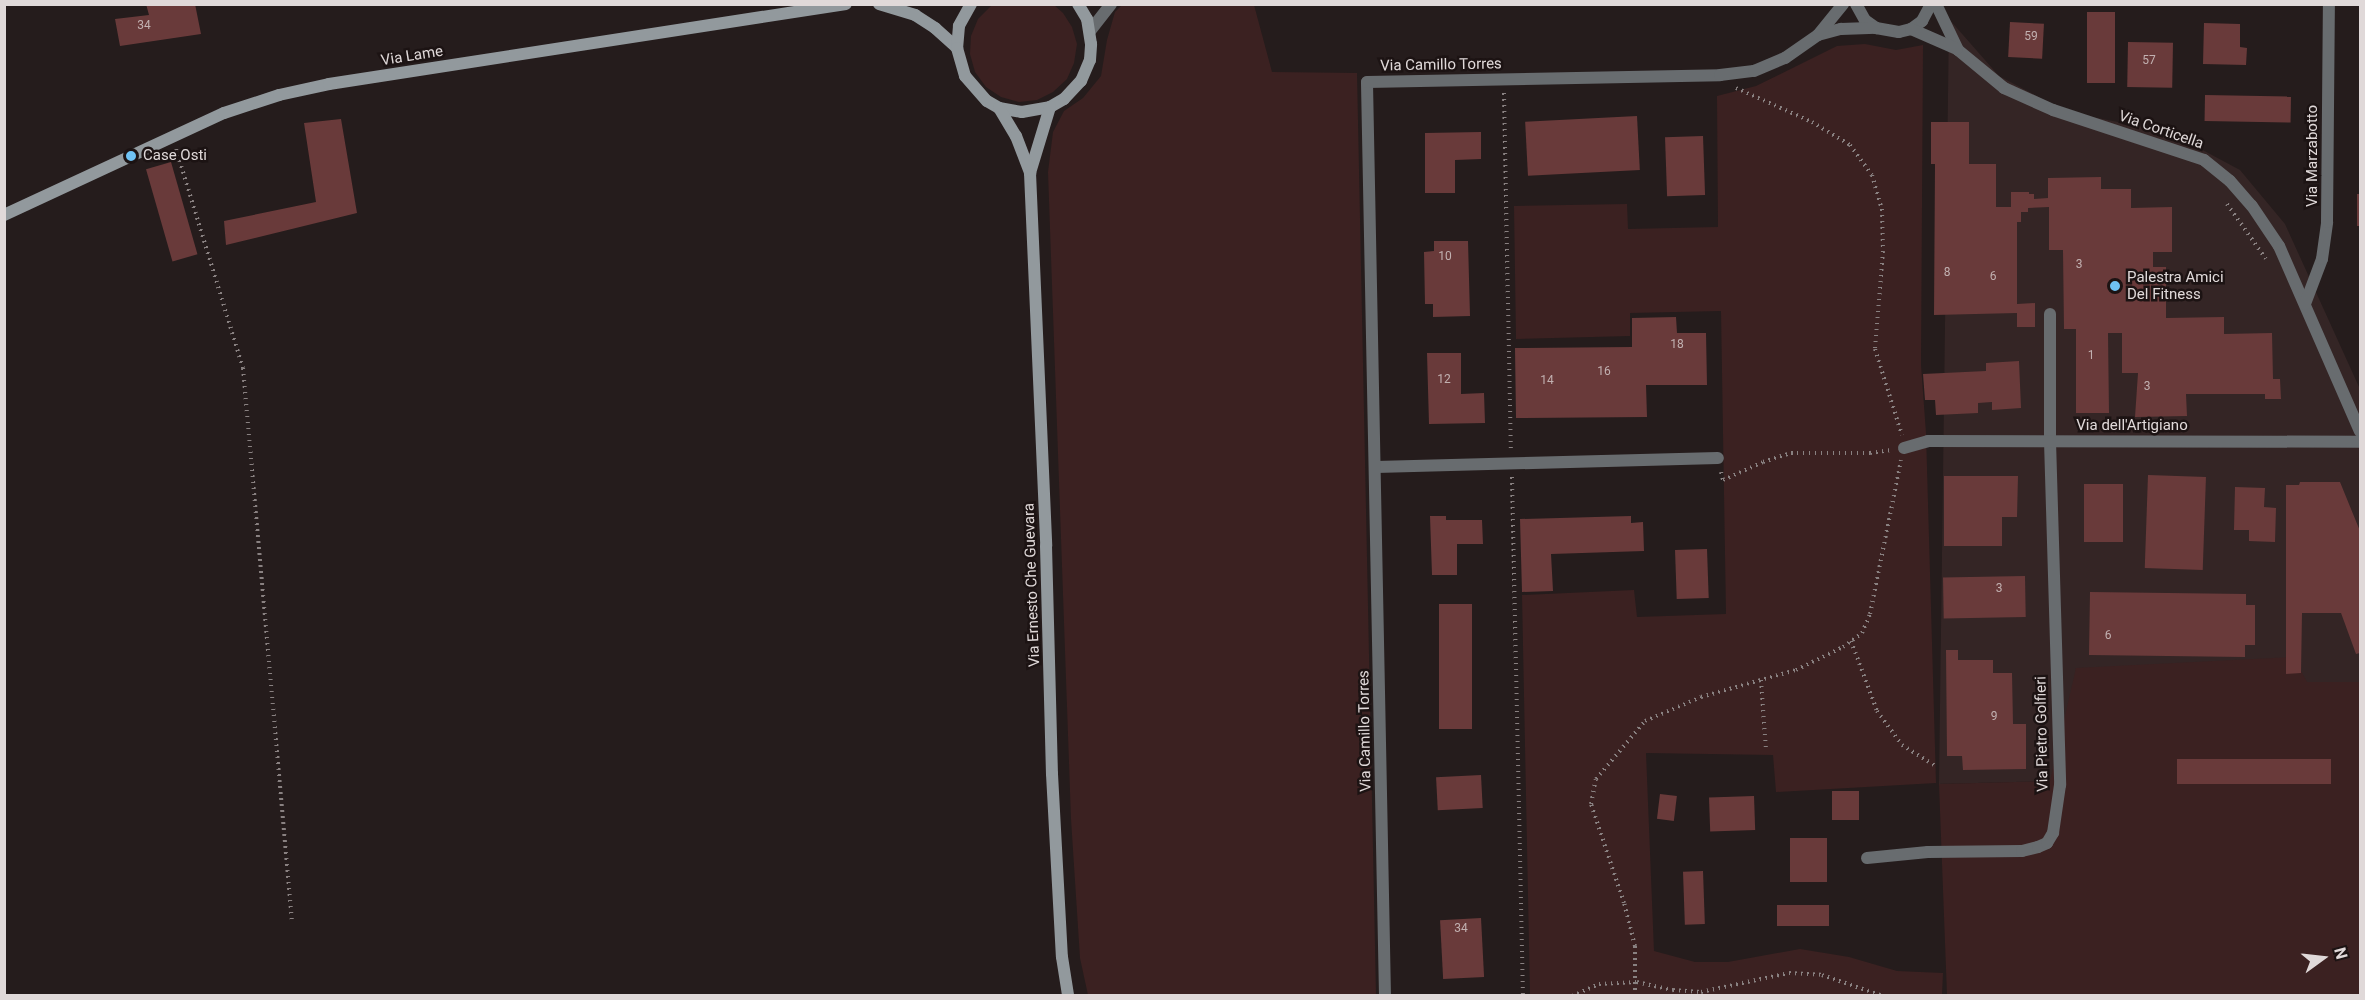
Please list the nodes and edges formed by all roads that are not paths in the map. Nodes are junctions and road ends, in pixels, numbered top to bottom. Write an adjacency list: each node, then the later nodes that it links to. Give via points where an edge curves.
1 (846, 4): 20 (street, Via Lame, via 279,95 224,113)
2 (879, 4): 15 (street, via 915,15)
3 (971, 4): 15 (street, via 959,26)
4 (1078, 4): 13 (street)
5 (1111, 4): 13 (street)
6 (1843, 4): 14 (street, Via Camillo Torres)
7 (1856, 4): 11 (street)
8 (1931, 4): 12 (street, via 1922,21)
9 (1936, 4): 16 (street, Via Corticella)
10 (2329, 4): 21 (street, Via Marzabotto, via 2327,222 2322,259)
11 (1875, 28): 12 (street, Via Corticella, via 1893,32); 14 (street, Via Camillo Torres, via 1841,29)
12 (1911, 29): 16 (street, Via Corticella)
13 (1090, 31): 17 (street, via 1090,60 1081,81)
14 (1818, 35): 28 (street, Via Camillo Torres, via 1785,58 1754,71 1720,75 1367,82)
15 (957, 48): 18 (street, via 959,64 972,87)
16 (1958, 50): 21 (street, Via Corticella, via 2004,88 2053,110 2204,160 2252,206 2279,246)
17 (1050, 107): 18 (street, via 1022,112); 19 (street, Via Ernesto Che Guevara)
18 (999, 108): 19 (street, Via Ernesto Che Guevara, via 1016,136)
19 (1030, 173): 30 (street, Via Ernesto Che Guevara, via 1052,774 1062,957)
20 (4, 215)
21 (2305, 304): 23 (street, Via Corticella)
22 (2050, 314): 24 (street, Via Pietro Golfieri)
23 (2361, 431)
24 (2050, 441): 25 (street, Via dell'Artigiano); 26 (street, Via dell'Artigiano, via 1928,441); 29 (street, Via Pietro Golfieri, via 2060,785 2053,833 2047,843 2022,851 1928,852)
25 (2361, 441)
26 (1904, 448)
27 (1718, 458): 28 (street)
28 (1376, 467): 31 (street, Via Camillo Torres)
29 (1866, 858)
30 (1068, 996)
31 (1385, 996)

